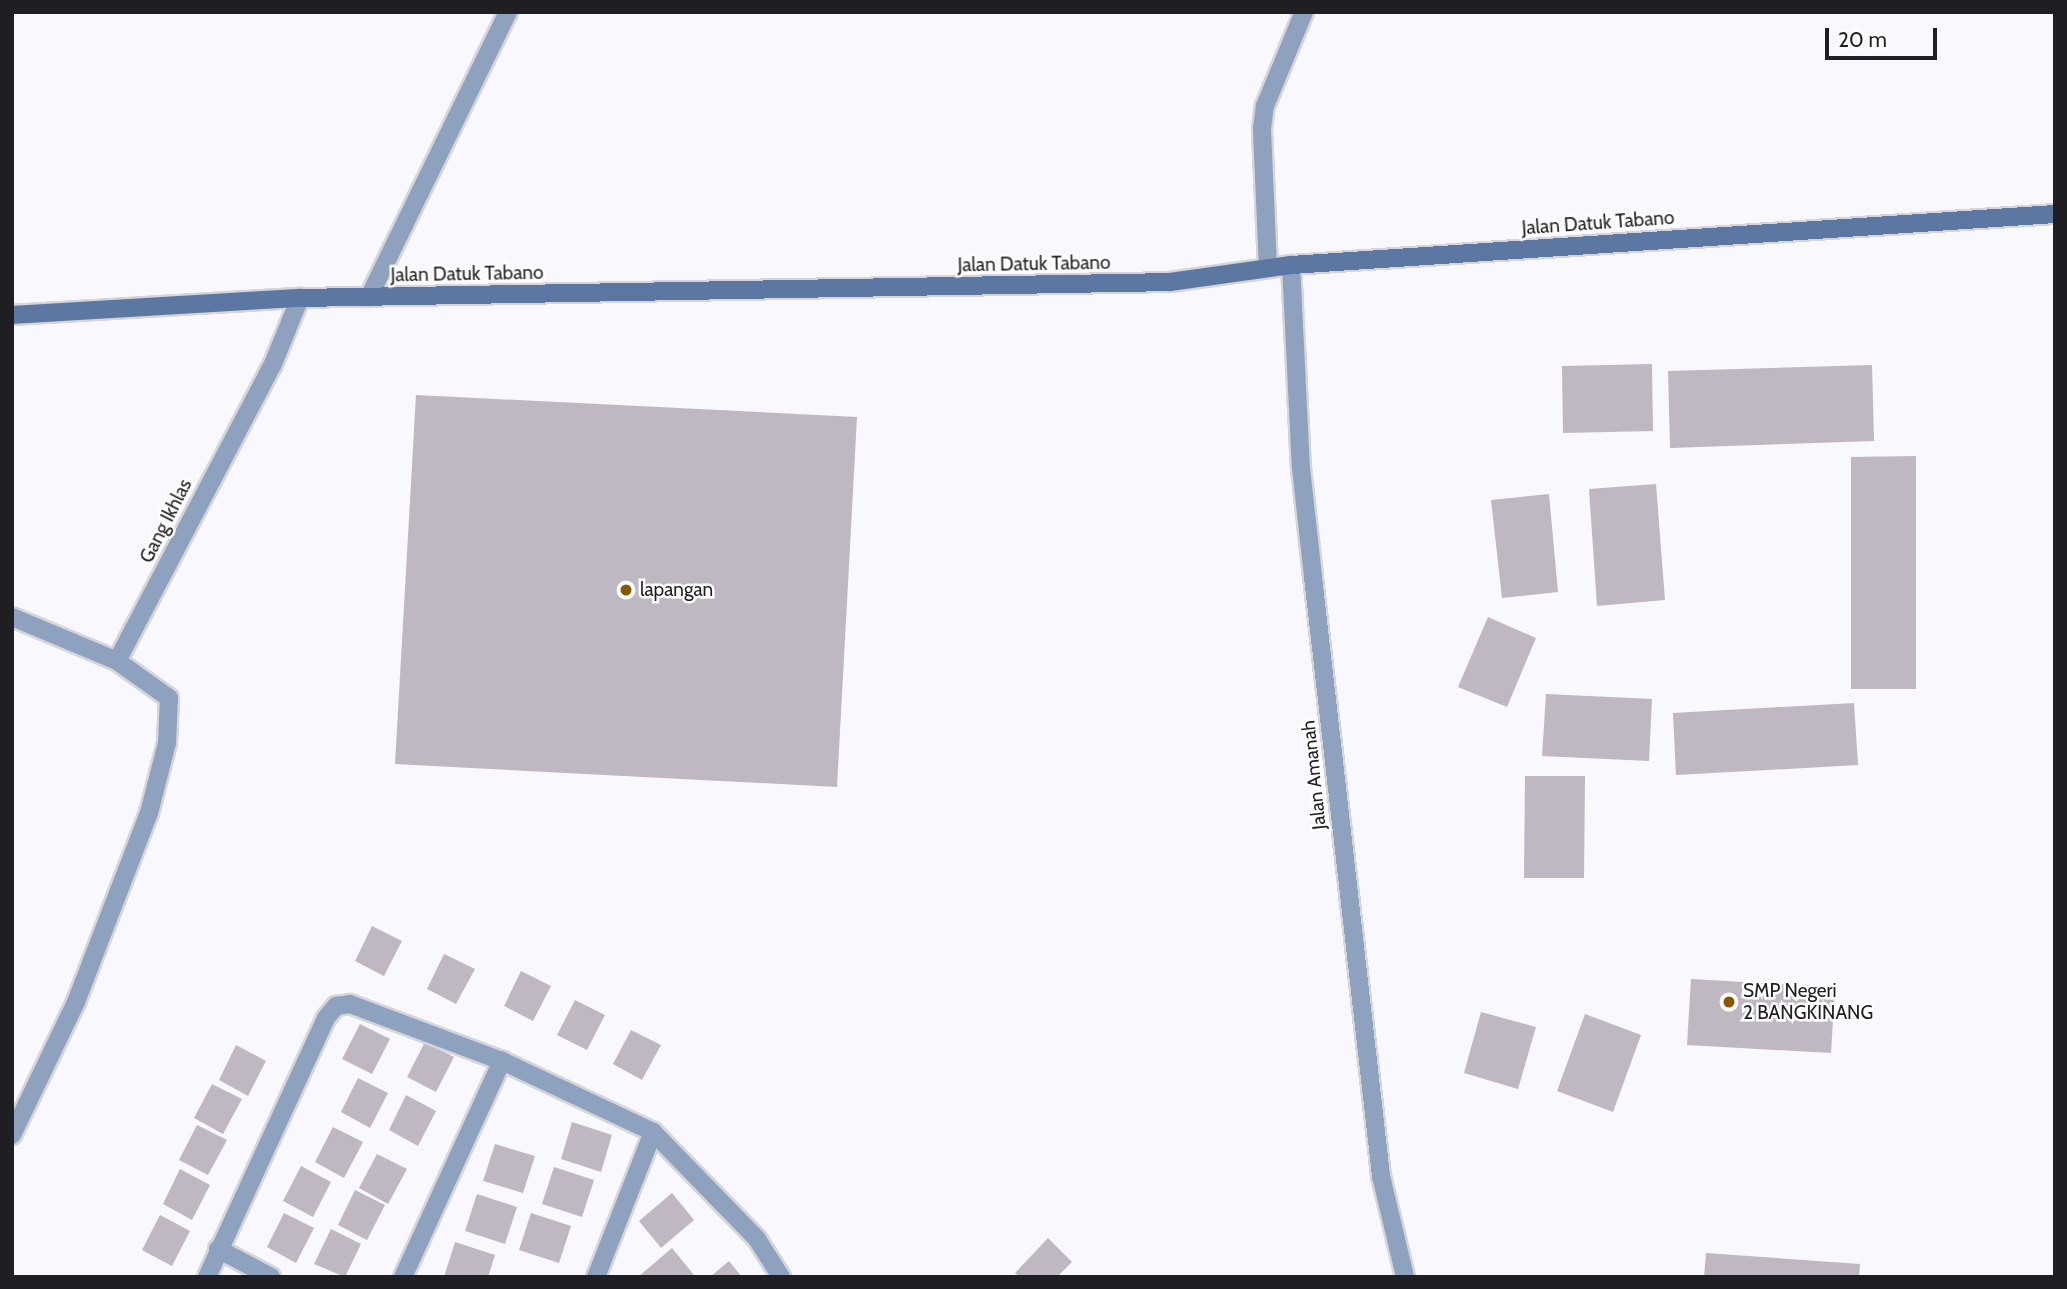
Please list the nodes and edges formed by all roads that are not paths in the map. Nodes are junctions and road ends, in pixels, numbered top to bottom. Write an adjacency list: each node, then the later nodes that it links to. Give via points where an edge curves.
1 (508, 12): 6 (street)
2 (1304, 12): 5 (street, via 1265,106)
3 (2055, 214): 4 (street, Jalan Datuk Tabano)
4 (1291, 265): 5 (street, Jalan Datuk Tabano); 20 (street, Jalan Amanah, via 1301,468 1322,659 1381,1176)
5 (1268, 268): 6 (street, Jalan Datuk Tabano, via 1170,282)
6 (369, 297): 7 (street, Jalan Datuk Tabano)
7 (300, 298): 8 (street, Jalan Datuk Tabano); 10 (street, Gang Ikhlas, via 273,363)
8 (12, 315)
9 (12, 617): 10 (street)
10 (117, 661): 13 (street, via 169,698 167,743 149,813 76,1002)
11 (502, 1061): 12 (street); 14 (street, via 350,1004 336,1006); 17 (street)
12 (653, 1132): 18 (street); 19 (street, via 757,1240)
13 (12, 1135)
14 (218, 1249): 15 (street); 16 (street)
15 (207, 1277)
16 (271, 1277)
17 (403, 1277)
18 (596, 1277)
19 (781, 1277)
20 (1405, 1277)

